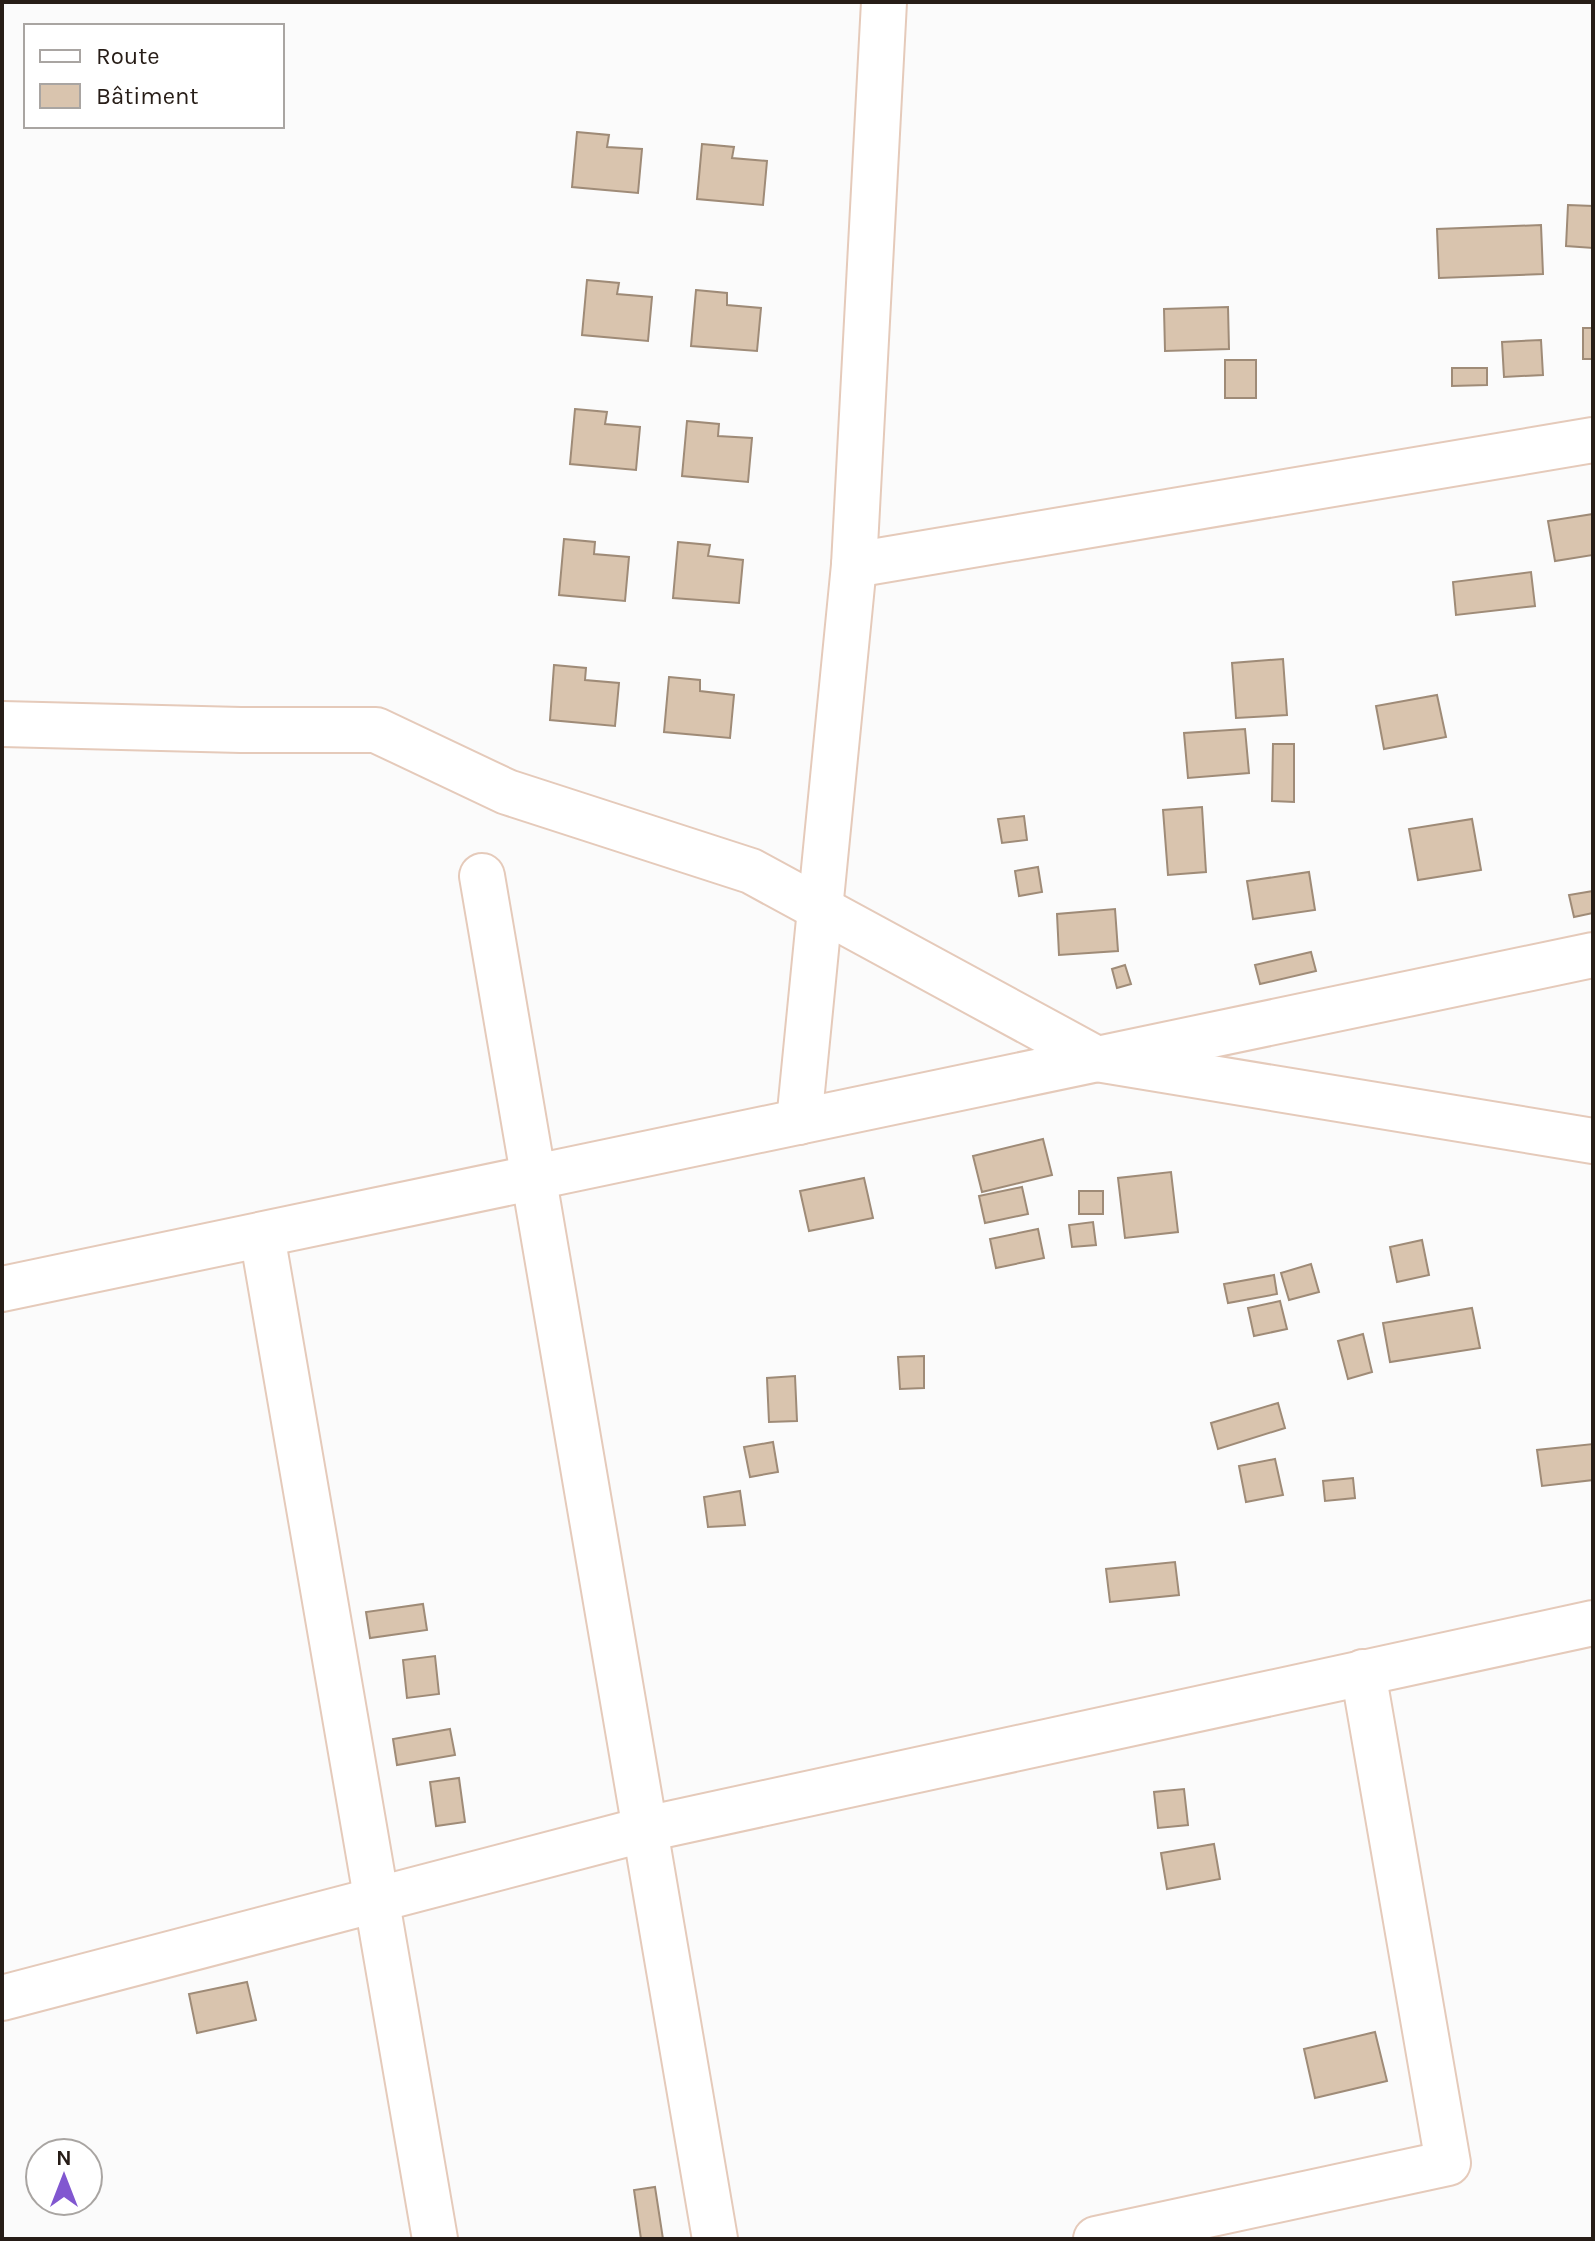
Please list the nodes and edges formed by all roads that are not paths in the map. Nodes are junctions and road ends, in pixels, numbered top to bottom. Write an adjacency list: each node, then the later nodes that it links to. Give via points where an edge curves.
1 (884, 2): 3 (street)
2 (1593, 440): 3 (street)
3 (854, 565): 6 (street)
4 (2, 724): 6 (street, via 376,730 507,792 751,871)
5 (482, 876): 11 (street)
6 (820, 910): 8 (street); 9 (street)
7 (1593, 955): 8 (street)
8 (1097, 1059): 9 (street); 10 (street)
9 (799, 1122): 11 (street)
10 (1593, 1141)
11 (534, 1178): 12 (street); 16 (street)
12 (262, 1235): 13 (street); 17 (street)
13 (2, 1289)
14 (1593, 1623): 15 (street)
15 (1363, 1672): 16 (street); 21 (street, via 1448,2163)
16 (646, 1829): 17 (street); 20 (street)
17 (376, 1900): 18 (street); 19 (street)
18 (2, 1998)
19 (435, 2239)
20 (715, 2239)
21 (1096, 2239)

